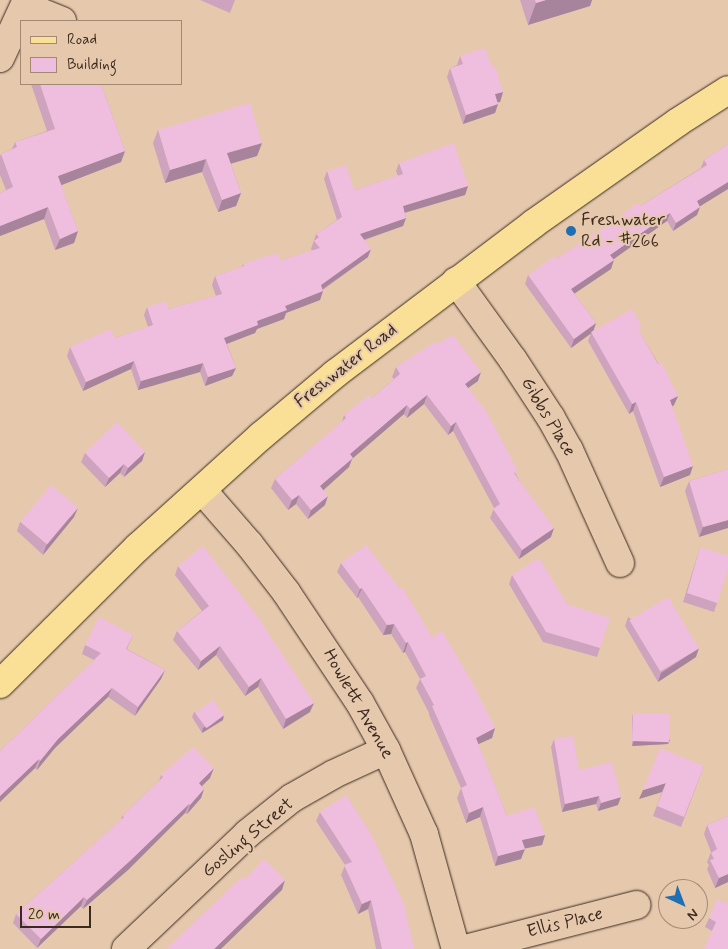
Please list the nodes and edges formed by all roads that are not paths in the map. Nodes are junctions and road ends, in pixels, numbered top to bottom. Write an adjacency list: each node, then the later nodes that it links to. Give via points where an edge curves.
1 (26, 3): 2 (street); 3 (street)
2 (60, 20)
3 (0, 58)
4 (728, 90): 5 (main road, Freshwater Road, via 678,122)
5 (456, 281): 6 (main road, Freshwater Road, via 297,404); 7 (street, Gibbs Place, via 551,418 569,450)
6 (202, 490): 8 (main road, Freshwater Road, via 138,547); 9 (street, Howlett Avenue, via 249,544 297,608 349,683)
7 (620, 563)
8 (0, 684)
9 (386, 750): 11 (street, Gosling Street, via 292,798 247,834); 12 (street, Howlett Avenue, via 424,834)
10 (636, 905): 13 (street, Ellis Place)
11 (126, 949)
12 (456, 949)
13 (465, 949)

